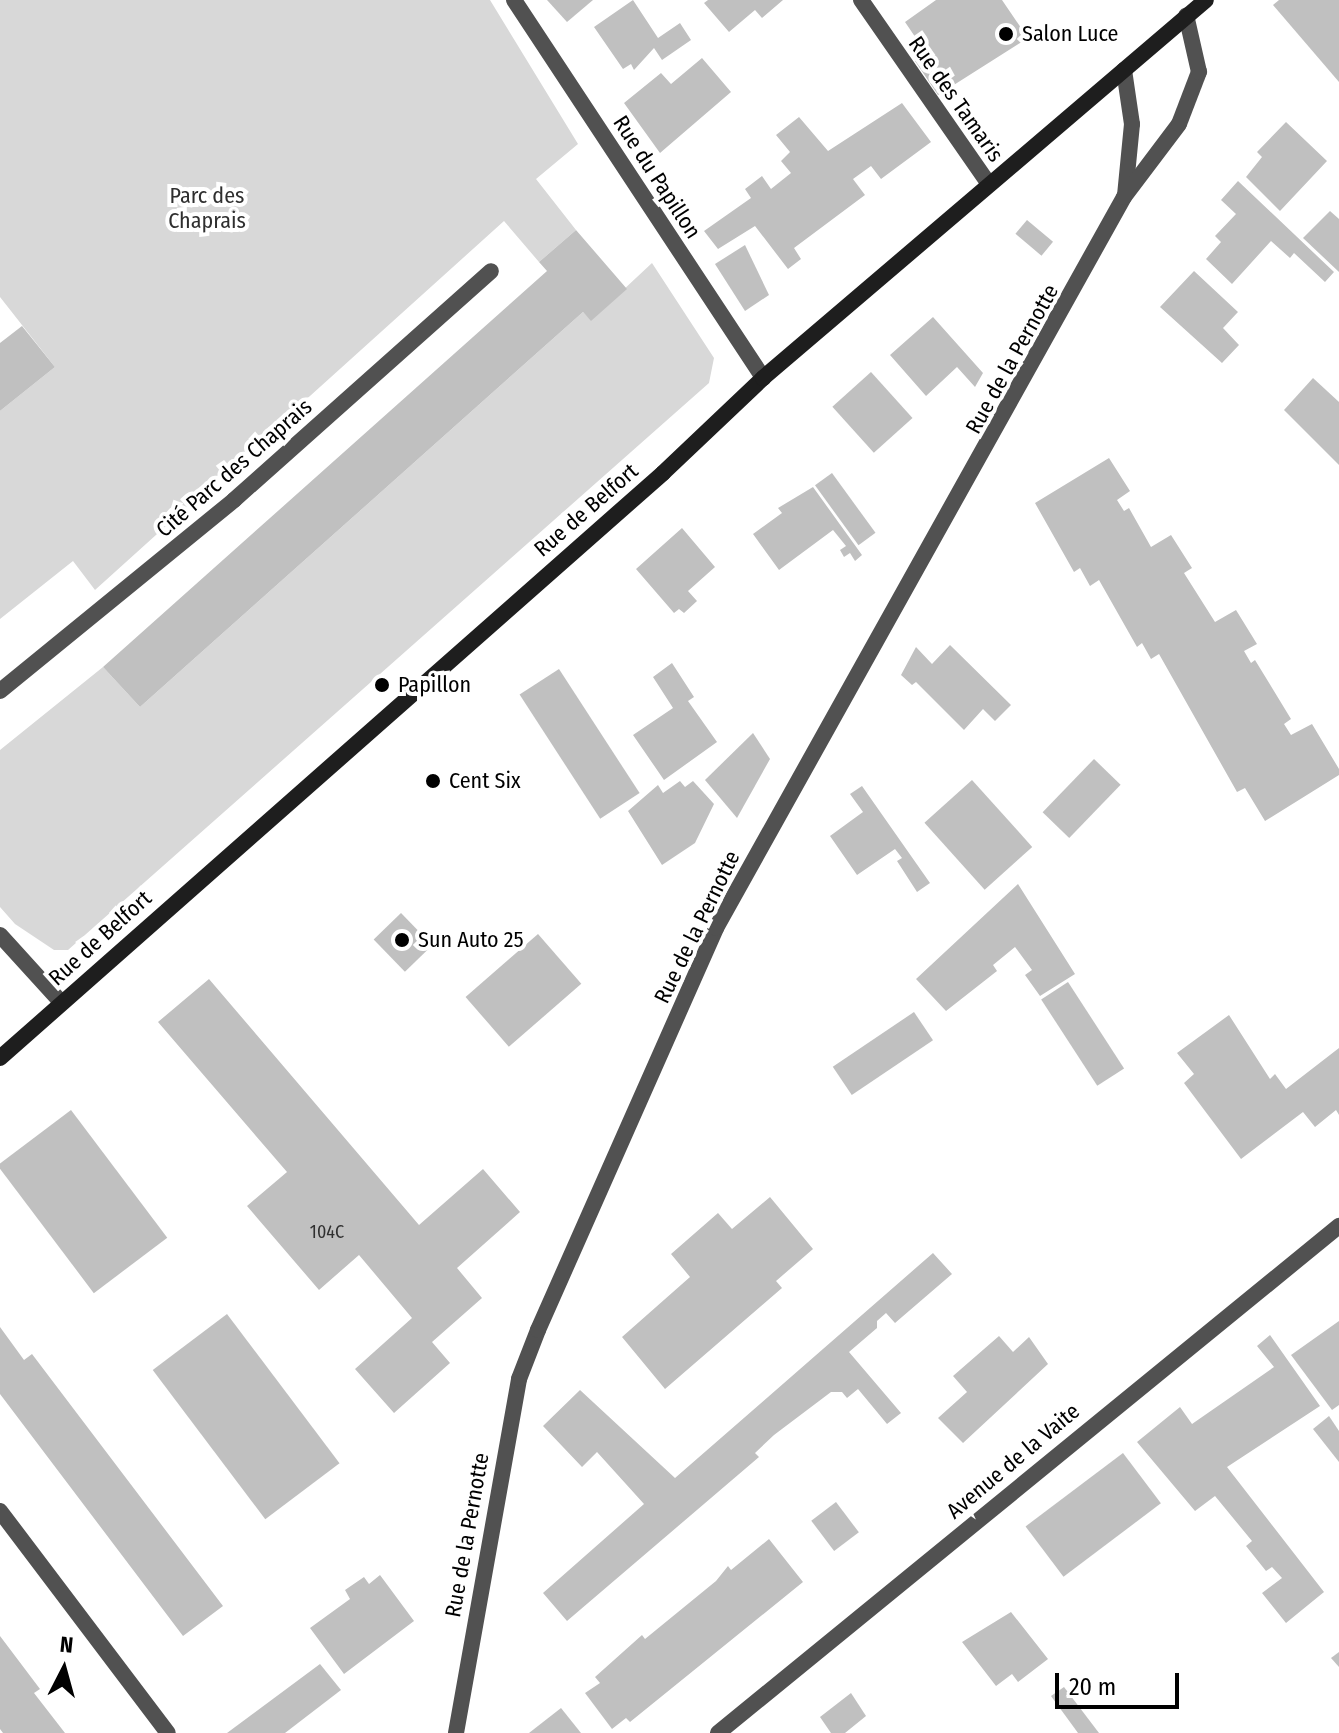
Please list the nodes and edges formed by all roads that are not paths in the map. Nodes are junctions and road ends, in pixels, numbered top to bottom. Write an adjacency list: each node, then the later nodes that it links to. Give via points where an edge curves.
1 (514, 0): 9 (street, Rue du Papillon)
2 (861, 0): 6 (street, Rue des Tamaris)
3 (1206, 0): 4 (main road, Rue de Belfort)
4 (1186, 15): 5 (main road, Rue de Belfort); 7 (street, Rue de la Pernotte, via 1199,72 1193,93 1179,124)
5 (1124, 70): 6 (main road, Rue de Belfort); 7 (street, Rue de la Pernotte, via 1132,124)
6 (988, 183): 9 (main road, Rue de Belfort)
7 (1124, 197): 17 (street, Rue de la Pernotte, via 716,928 538,1330 519,1379)
8 (491, 271): 10 (street, Cité Parc des Chaprais, via 234,500)
9 (763, 378): 12 (main road, Rue de Belfort, via 663,473)
10 (0, 691)
11 (0, 935): 12 (street)
12 (61, 1002): 13 (main road, Rue de Belfort)
13 (0, 1058)
14 (1339, 1226): 18 (street, Avenue de la Vaite)
15 (0, 1511): 16 (street)
16 (168, 1733)
17 (456, 1733)
18 (718, 1733)

